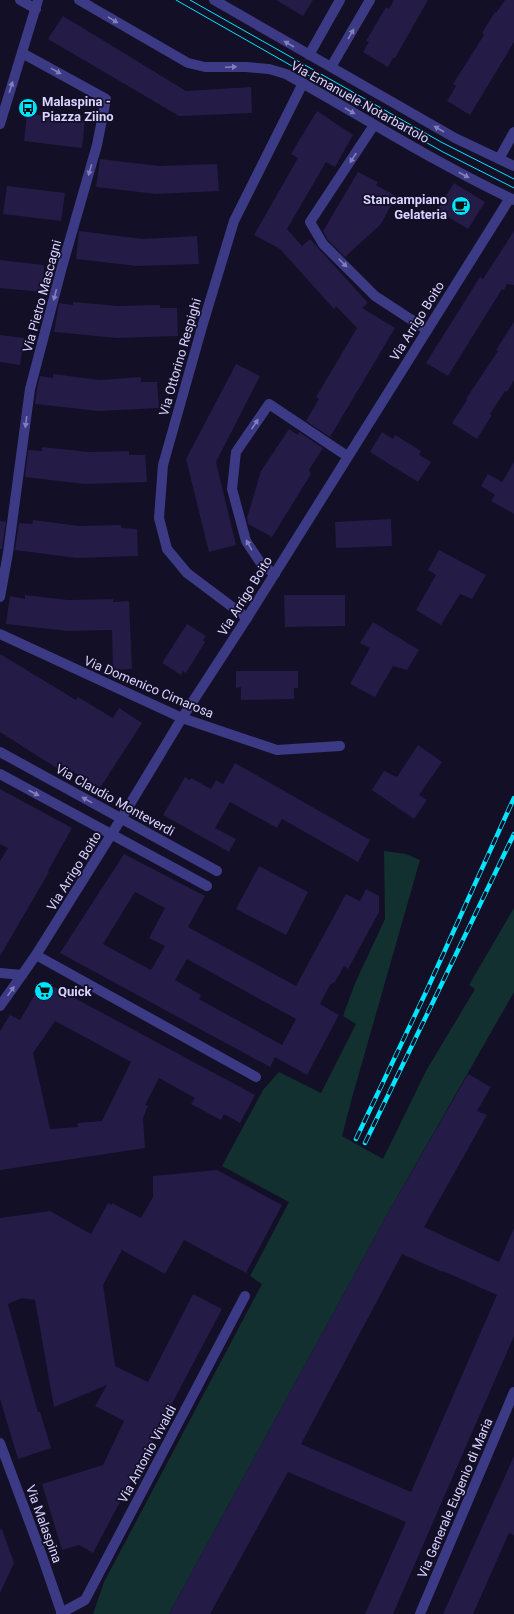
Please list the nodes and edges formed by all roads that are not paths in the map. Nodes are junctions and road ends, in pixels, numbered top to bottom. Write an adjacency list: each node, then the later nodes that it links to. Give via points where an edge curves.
1 (20, 0): 6 (street)
2 (79, 0): 10 (street, Via Emanuele Notarbartolo, one-way to 10, via 188,63 205,67 269,69)
3 (214, 0): 8 (street, Via Emanuele Notarbartolo, one-way to 3)
4 (340, 0): 8 (street)
5 (370, 0): 9 (street, one-way to 5)
6 (37, 4): 7 (street)
7 (22, 53): 11 (street, one-way to 7); 20 (street, Via Pietro Mascagni, one-way to 20, via 106,100 97,145 30,389)
8 (308, 55): 9 (street, Via Emanuele Notarbartolo)
9 (331, 67): 14 (street, Via Emanuele Notarbartolo, one-way to 9, via 455,138)
10 (303, 83): 12 (street, Via Emanuele Notarbartolo, one-way to 12); 21 (street, Via Ottorino Respighi, via 234,221 163,465 159,518 168,549 187,573)
11 (0, 124)
12 (374, 125): 16 (street, Via Emanuele Notarbartolo, one-way to 16); 17 (street, one-way to 17, via 310,222 323,244 375,296)
13 (514, 132): 14 (street)
14 (499, 159): 15 (street, Via Emanuele Notarbartolo)
15 (514, 166)
16 (512, 199): 17 (street, Via Arrigo Boito)
17 (427, 330): 18 (street, Via Arrigo Boito)
18 (347, 456): 19 (street, Via Arrigo Boito); 19 (street, one-way to 18, via 262,565 246,541 232,489 236,452 269,404)
19 (275, 574): 21 (street, Via Arrigo Boito)
20 (0, 597)
21 (247, 618): 23 (street, Via Arrigo Boito)
22 (0, 634): 23 (street, Via Domenico Cimarosa)
23 (182, 718): 24 (street, Via Domenico Cimarosa, via 277,750); 27 (street, Via Arrigo Boito)
24 (340, 746)
25 (0, 752): 27 (street, Via Claudio Monteverdi, one-way to 25)
26 (0, 774): 28 (street, one-way to 28)
27 (121, 819): 28 (street, Via Arrigo Boito); 29 (street, Via Claudio Monteverdi)
28 (112, 834): 30 (street); 31 (street, Via Arrigo Boito)
29 (217, 871)
30 (207, 886)
31 (36, 955): 33 (street, Via Arrigo Boito); 35 (street)
32 (0, 973): 33 (street)
33 (22, 975): 34 (street, Via Arrigo Boito, one-way to 33)
34 (0, 1006)
35 (256, 1077)
36 (245, 1296): 40 (street, Via Antonio Vivaldi, via 85,1600)
37 (514, 1392): 38 (street, Via Generale Eugenio di Maria)
38 (512, 1403): 41 (street, Via Generale Eugenio di Maria)
39 (0, 1443): 40 (street, Via Malaspina)
40 (61, 1613)
41 (420, 1614)

